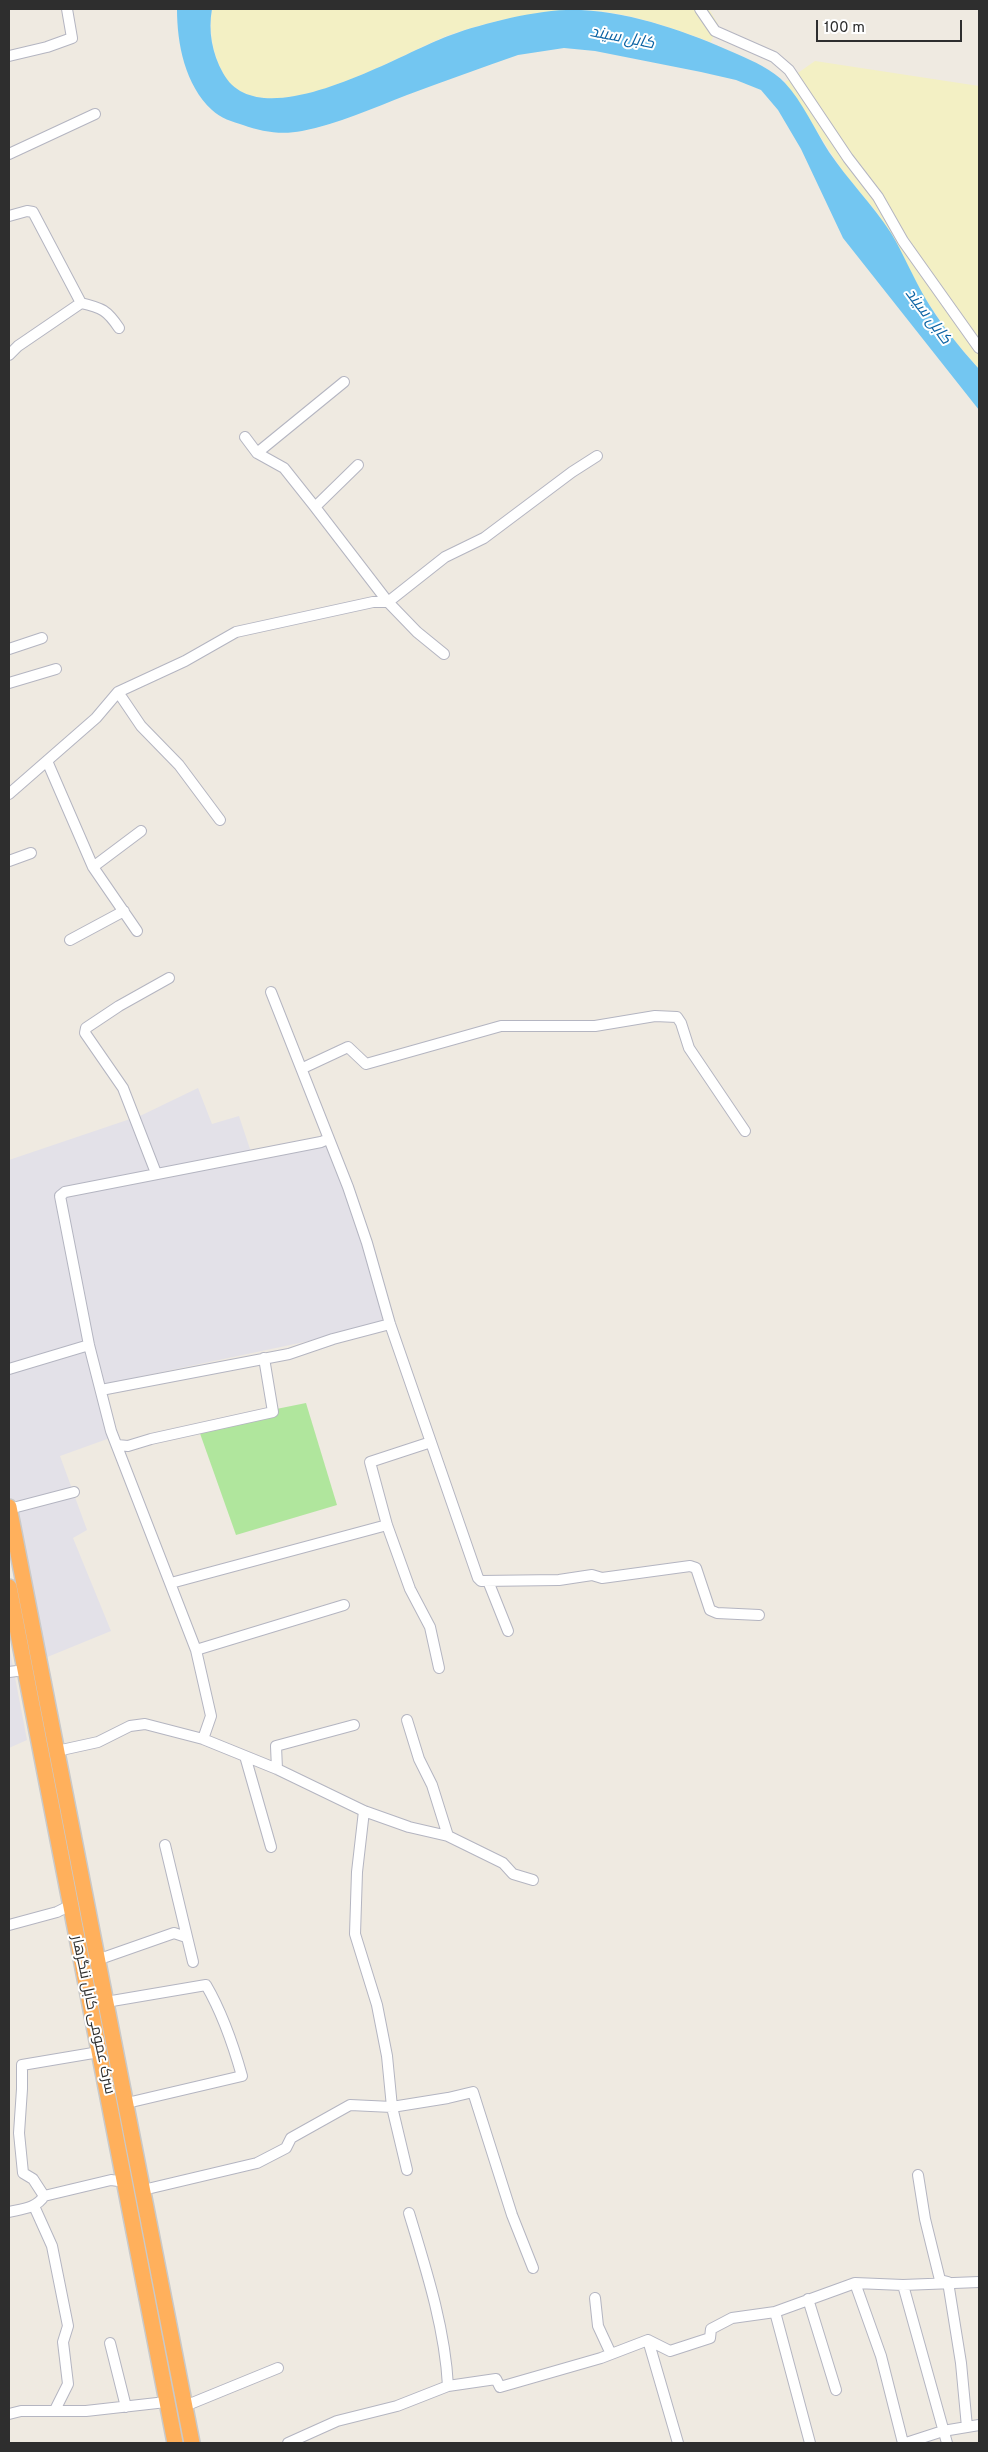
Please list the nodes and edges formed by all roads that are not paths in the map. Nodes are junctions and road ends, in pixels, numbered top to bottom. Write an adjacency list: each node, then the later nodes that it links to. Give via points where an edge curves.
1 (67, 9): 3 (street, via 72,38)
2 (700, 9): 9 (street, via 715,31 774,57 789,70)
3 (9, 56)
4 (95, 114): 5 (street)
5 (9, 154)
6 (9, 216): 7 (street, via 33,212)
7 (81, 304): 8 (street, via 105,310); 10 (street)
8 (119, 328)
9 (979, 348)
10 (9, 355)
11 (344, 382): 13 (street)
12 (245, 437): 13 (street)
13 (257, 453): 16 (street, via 284,468)
14 (597, 456): 17 (street, via 484,538 445,558)
15 (358, 465): 16 (street)
16 (314, 507): 17 (street)
17 (388, 602): 20 (street); 23 (street, via 373,602 236,632 185,661)
18 (42, 638): 19 (street)
19 (9, 647)
20 (444, 654)
21 (56, 669): 22 (street)
22 (9, 682)
23 (118, 692): 24 (street, via 96,718); 26 (street, via 141,726 179,765)
24 (47, 760): 25 (street); 30 (street)
25 (9, 794)
26 (220, 820)
27 (141, 831): 30 (street)
28 (31, 853): 29 (street)
29 (9, 861)
30 (93, 867): 31 (street)
31 (124, 911): 32 (street); 33 (street)
32 (137, 931)
33 (70, 940)
34 (169, 978): 39 (street, via 119,1006 86,1028 85,1033 123,1088)
35 (271, 992): 36 (street)
36 (303, 1068): 37 (street, via 348,1047 366,1064 501,1026 595,1026 654,1016 677,1017 690,1048); 38 (street)
37 (745, 1131)
38 (328, 1139): 39 (street); 40 (street, via 364,1234)
39 (156, 1173): 41 (street, via 60,1196)
40 (390, 1324): 42 (street, via 289,1354); 45 (street)
41 (89, 1345): 43 (street); 44 (street)
42 (264, 1358): 44 (street); 46 (street, via 272,1412)
43 (9, 1369)
44 (101, 1390): 46 (street)
45 (431, 1442): 49 (street, via 370,1462); 50 (street, via 478,1578)
46 (117, 1446): 51 (street)
47 (74, 1492): 48 (street)
48 (9, 1508): 63 (highway, سرک عمومی کابل ننگرهار)
49 (387, 1525): 51 (street); 57 (street, via 410,1589 430,1626)
50 (488, 1581): 54 (street, via 559,1580 592,1574 602,1578 690,1566 696,1568 710,1610); 55 (street)
51 (171, 1583): 56 (street)
52 (9, 1587): 58 (highway, سرک عمومی کابل ننگرهار)
53 (344, 1605): 56 (street)
54 (759, 1615)
55 (508, 1631)
56 (196, 1650): 62 (street, via 211,1716)
57 (439, 1668)
58 (25, 1670): 59 (street); 71 (highway, سرک عمومی کابل ننگرهار)
59 (9, 1672)
60 (407, 1720): 67 (street)
61 (354, 1725): 65 (street, via 276,1746)
62 (203, 1738): 63 (street, via 145,1724 130,1726 98,1742); 64 (street)
63 (57, 1751): 74 (highway, سرک عمومی کابل ننگرهار)
64 (245, 1756): 65 (street); 69 (street)
65 (277, 1769): 66 (street)
66 (364, 1811): 67 (street); 79 (street, via 357,1872 355,1934 378,2013 387,2056)
67 (448, 1836): 70 (street, via 503,1863 513,1874)
68 (165, 1845): 73 (street)
69 (271, 1848)
70 (533, 1880)
71 (69, 1906): 72 (street); 77 (highway, سرک عمومی کابل ننگرهار)
72 (9, 1925)
73 (186, 1937): 74 (street, via 174,1933); 75 (street)
74 (97, 1960): 76 (highway, سرک عمومی کابل ننگرهار)
75 (193, 1962)
76 (106, 2002): 78 (highway, سرک عمومی کابل ننگرهار); 78 (street, via 206,1985 218,2005 242,2076)
77 (99, 2052): 82 (highway, سرک عمومی کابل ننگرهار); 84 (street, via 22,2065 19,2133 23,2173 33,2179)
78 (127, 2103): 83 (highway, سرک عمومی کابل ننگرهار)
79 (392, 2107): 80 (street); 83 (street, via 350,2105 291,2138 286,2148 257,2163); 88 (street, via 473,2092 512,2215)
80 (407, 2170)
81 (918, 2175): 89 (street, via 940,2280)
82 (126, 2182): 84 (street, via 111,2180); 102 (highway, سرک عمومی کابل ننگرهار)
83 (143, 2190): 103 (highway, سرک عمومی کابل ننگرهار)
84 (44, 2196): 85 (street)
85 (34, 2206): 86 (street); 105 (street, via 52,2246 68,2326 63,2342 68,2384)
86 (9, 2212)
87 (409, 2213): 100 (street, via 447,2360)
88 (533, 2268)
89 (948, 2282): 90 (street); 92 (street); 108 (street)
90 (979, 2282)
91 (855, 2283): 92 (street); 94 (street); 115 (street, via 880,2356)
92 (903, 2285): 109 (street)
93 (595, 2298): 98 (street, via 598,2326)
94 (808, 2299): 95 (street); 101 (street)
95 (774, 2312): 96 (street, via 732,2318 711,2329 710,2338 670,2351); 114 (street)
96 (648, 2340): 98 (street); 113 (street)
97 (110, 2343): 104 (street)
98 (611, 2354): 100 (street, via 500,2387 496,2378)
99 (278, 2368): 103 (street)
100 (448, 2386): 112 (street, via 398,2406 337,2421)
101 (836, 2390)
102 (166, 2402): 104 (street); 110 (highway, سرک عمومی کابل ننگرهار)
103 (185, 2406): 111 (highway, سرک عمومی کابل ننگرهار)
104 (126, 2407): 105 (street)
105 (55, 2410): 106 (street)
106 (9, 2414)
107 (979, 2425): 108 (street)
108 (967, 2427): 109 (street)
109 (944, 2431): 115 (street); 116 (street)
110 (175, 2443)
111 (192, 2443)
112 (288, 2443)
113 (678, 2443)
114 (810, 2443)
115 (904, 2443)
116 (947, 2443)

